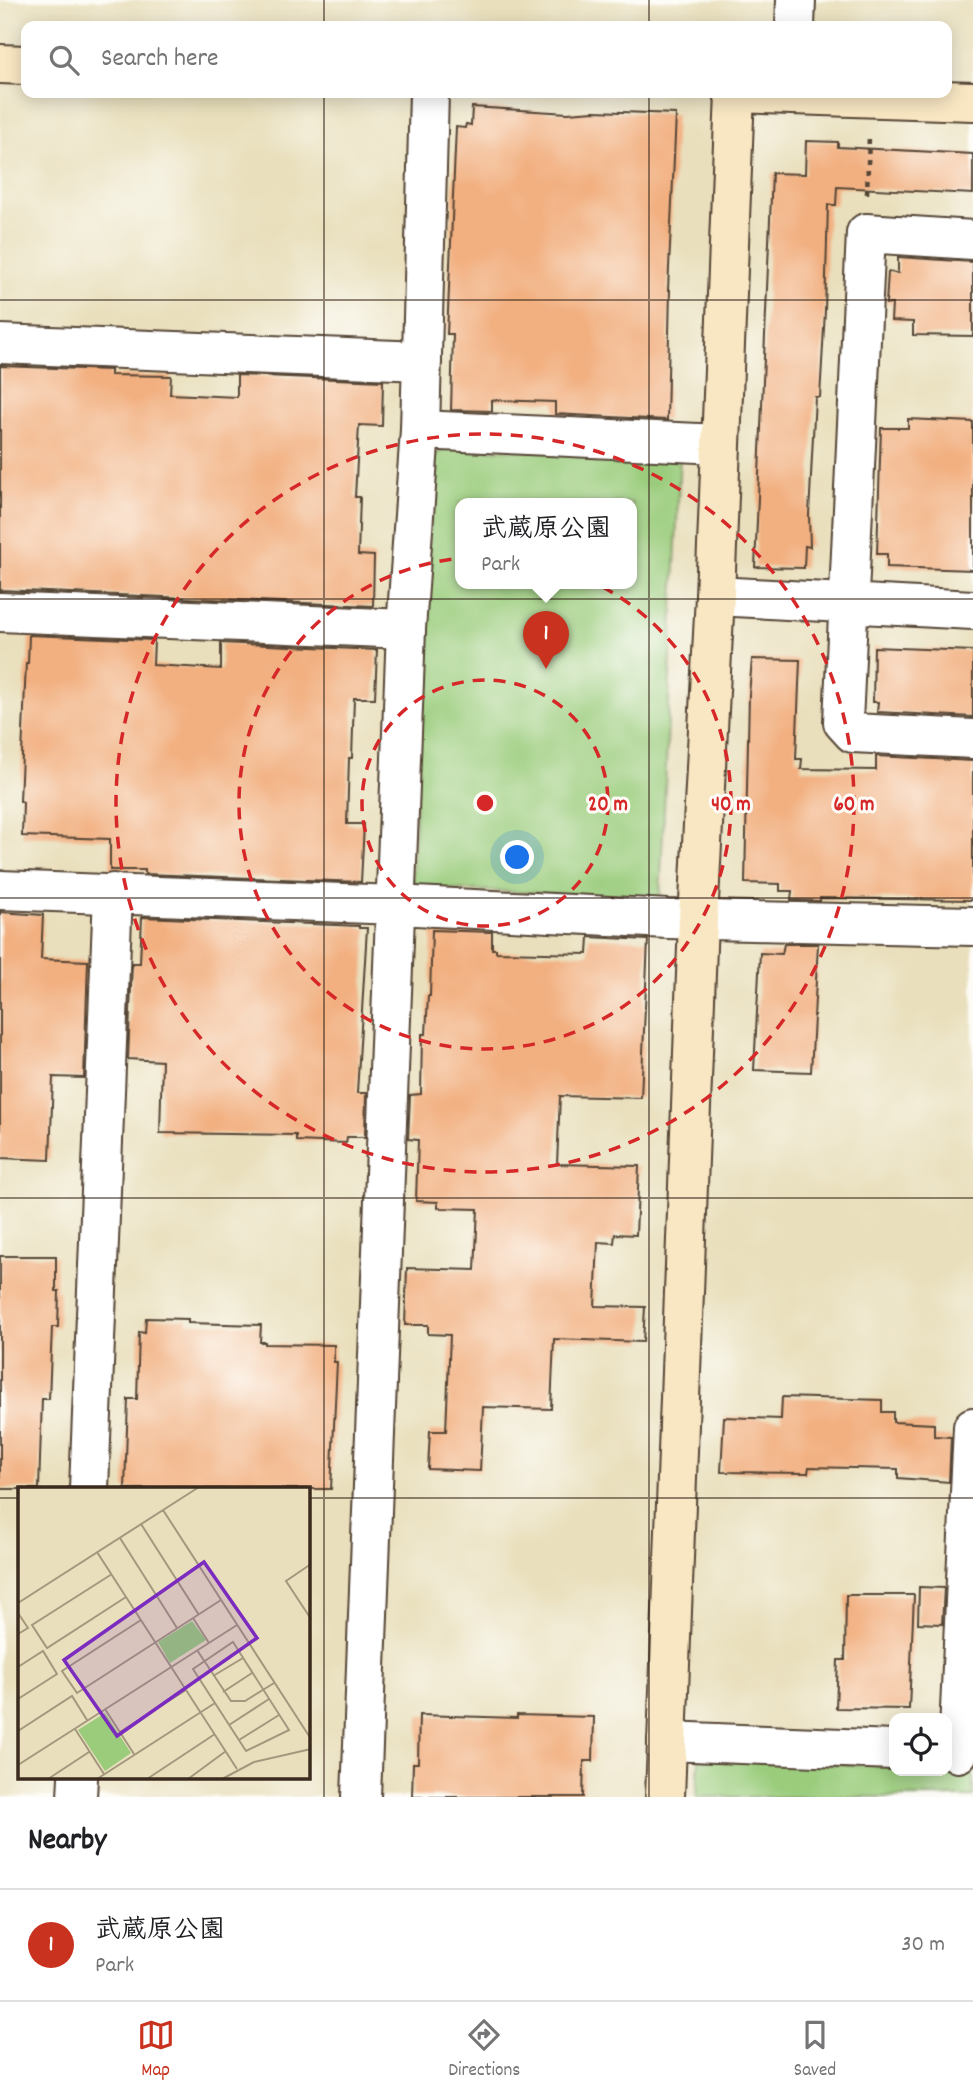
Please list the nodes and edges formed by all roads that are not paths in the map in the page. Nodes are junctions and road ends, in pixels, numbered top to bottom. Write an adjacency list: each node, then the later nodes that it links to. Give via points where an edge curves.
1 (796, 0): 2 (street)
2 (795, 21)
3 (0, 64): 4 (street)
4 (21, 65)
5 (429, 98): 11 (street)
6 (734, 98): 13 (street)
7 (896, 98): 8 (street)
8 (973, 101)
9 (973, 240): 15 (street, via 866,233)
10 (0, 344): 11 (street)
11 (422, 361): 12 (street)
12 (420, 430): 13 (street); 18 (street)
13 (720, 444): 14 (street)
14 (715, 596): 15 (street); 23 (street)
15 (849, 605): 16 (street); 19 (street, via 843,722 853,733)
16 (973, 610)
17 (0, 612): 18 (street)
18 (406, 629): 22 (street)
19 (973, 739)
20 (0, 890): 21 (street)
21 (113, 893): 22 (street); 26 (street)
22 (396, 905): 23 (street); 30 (street)
23 (698, 920): 24 (street); 27 (street)
24 (973, 926)
25 (973, 1427): 29 (street)
26 (89, 1487)
27 (667, 1741): 28 (street); 31 (street)
28 (889, 1750)
29 (959, 1753)
30 (361, 1797)
31 (665, 1797)

